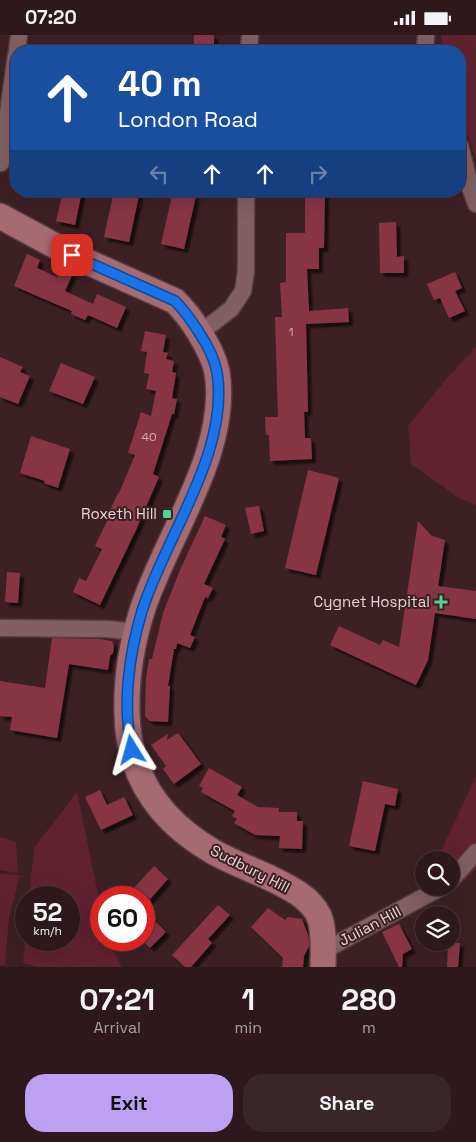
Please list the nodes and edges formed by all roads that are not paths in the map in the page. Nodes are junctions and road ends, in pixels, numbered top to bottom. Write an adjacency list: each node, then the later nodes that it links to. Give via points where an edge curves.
1 (10, 98): 2 (street)
2 (1, 163)
3 (466, 172): 5 (street)
4 (246, 197): 7 (street, via 243,291 231,309)
5 (476, 204)
6 (0, 216): 7 (main road, via 72,255 175,301 186,311)
7 (200, 333): 9 (main road, Sudbury Hill, via 210,349 219,391 212,437 188,505 142,610)
8 (0, 628): 9 (street)
9 (137, 632): 13 (main road, Sudbury Hill, via 127,713 137,771 153,799 174,823 212,851 305,899 318,915 323,932)
10 (476, 852): 11 (street)
11 (460, 870)
12 (427, 896): 13 (street, Julian Hill)
13 (323, 959)

